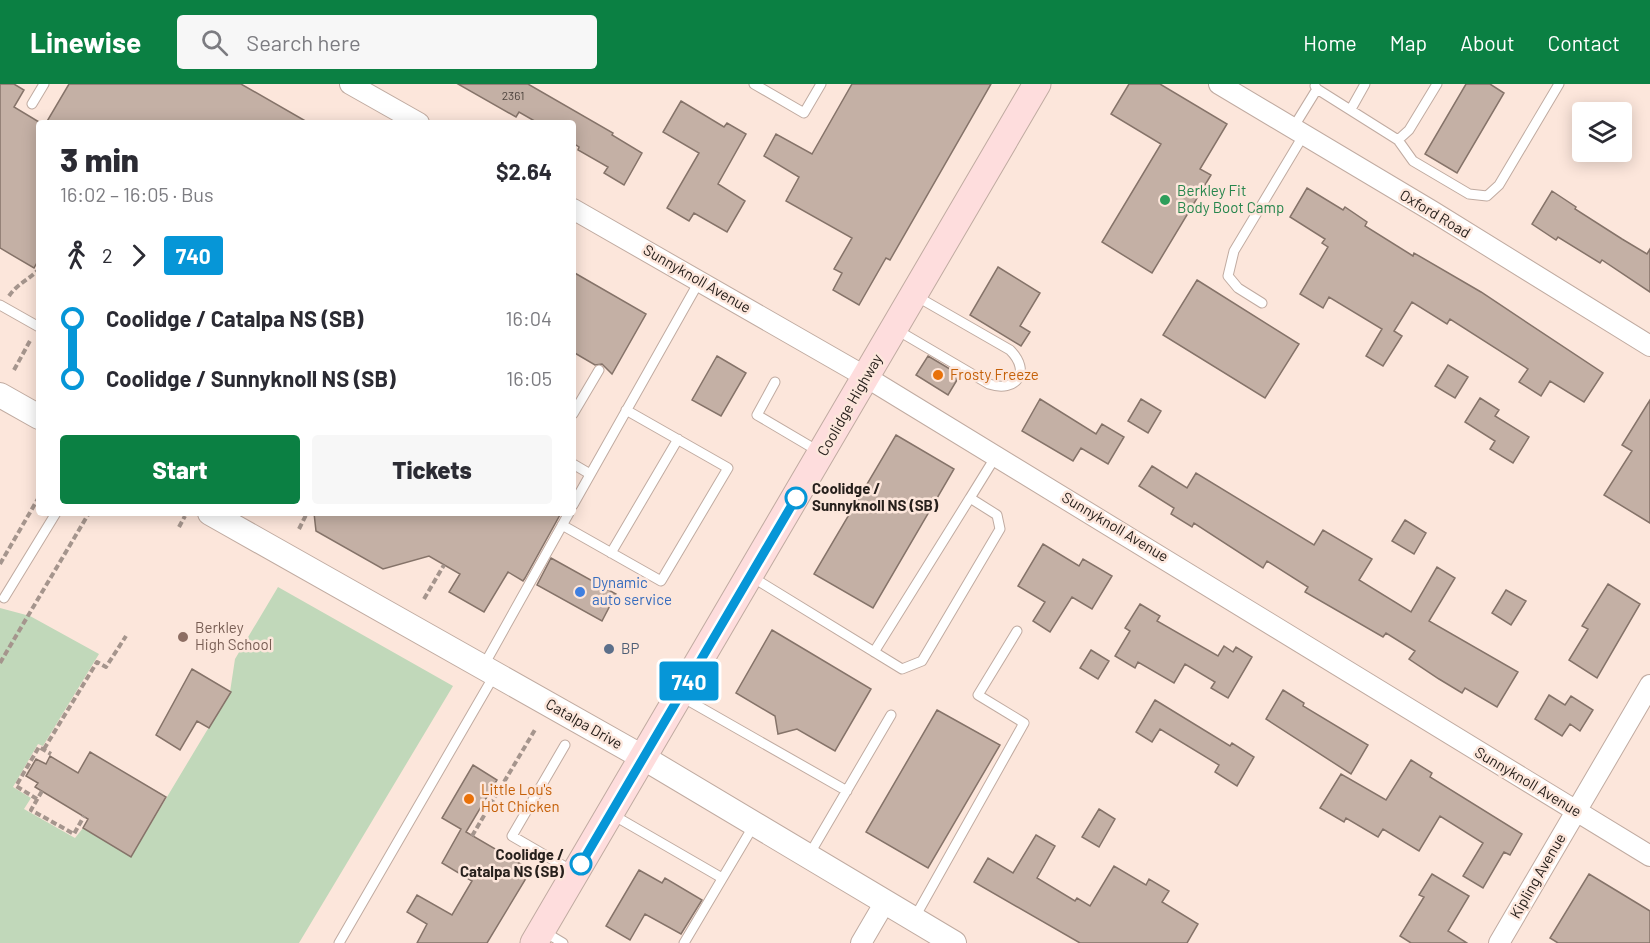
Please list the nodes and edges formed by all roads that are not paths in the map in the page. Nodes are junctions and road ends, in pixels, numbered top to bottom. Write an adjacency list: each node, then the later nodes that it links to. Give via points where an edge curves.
1 (44, 84): 11 (lane)
2 (350, 84): 13 (street)
3 (754, 84): 4 (lane, via 804,113)
4 (821, 84)
5 (1037, 84): 18 (main road, Coolidge Highway)
6 (1219, 84): 14 (street, Oxford Road)
7 (1365, 84): 12 (lane)
8 (1437, 84): 15 (lane, via 1409,130)
9 (1559, 84): 15 (lane, via 1500,185 1487,196 1469,194 1413,161)
10 (1316, 87): 12 (lane); 14 (lane)
11 (32, 104)
12 (1350, 109): 15 (lane)
13 (414, 120)
14 (1298, 132): 19 (lane, via 1230,264 1228,276 1238,288); 23 (street, Oxford Road)
15 (1398, 140)
16 (576, 211): 17 (street, Sunnyknoll Avenue)
17 (700, 280): 25 (street, Sunnyknoll Avenue); 29 (lane)
18 (914, 295): 22 (main road, Coolidge Highway); 22 (lane, via 1010,350 1019,360 1018,379 1000,388 989,384)
19 (1262, 303)
20 (1, 306): 21 (lane)
21 (36, 326)
22 (894, 328): 25 (main road, Coolidge Highway)
23 (1650, 346)
24 (599, 370): 28 (lane)
25 (866, 377): 32 (main road, Coolidge Highway); 33 (street, Sunnyknoll Avenue)
26 (775, 382): 32 (lane, via 757,415)
27 (0, 395): 30 (street)
28 (576, 409)
29 (626, 410): 31 (lane); 35 (lane)
30 (36, 415)
31 (678, 439): 42 (lane); 42 (lane, via 728,468 661,581)
32 (822, 453): 43 (main road, Coolidge Highway)
33 (996, 456): 36 (lane); 54 (street, Sunnyknoll Avenue)
34 (576, 466): 35 (lane)
35 (590, 474): 37 (lane)
36 (970, 498): 46 (lane); 46 (lane, via 997,515 1000,529 922,660 902,669)
37 (576, 500)
38 (54, 516): 44 (lane)
39 (215, 516): 47 (street, Catalpa Drive)
40 (567, 516): 41 (lane)
41 (562, 525): 42 (lane); 47 (lane)
42 (611, 553)
43 (750, 576): 46 (lane); 49 (main road, Coolidge Highway)
44 (4, 598)
45 (1017, 631): 62 (lane, via 978,695 1024,723)
46 (874, 652)
47 (489, 671): 52 (street, Catalpa Drive); 64 (lane)
48 (1650, 685): 54 (street, Kipling Avenue)
49 (680, 696): 52 (main road, Coolidge Highway); 53 (lane)
50 (891, 715): 53 (lane)
51 (565, 745): 59 (lane, via 512,836)
52 (644, 758): 55 (main road, Coolidge Highway); 56 (street, Catalpa Drive)
53 (847, 791): 57 (lane)
54 (1575, 812): 58 (street, Sunnyknoll Avenue); 68 (street, Kipling Avenue)
55 (611, 814): 59 (main road, Coolidge Highway); 60 (lane)
56 (755, 823): 57 (street, Catalpa Drive); 60 (lane)
57 (810, 855): 61 (street, Catalpa Drive)
58 (1650, 856)
59 (575, 873): 63 (main road, Coolidge Highway)
60 (722, 878): 65 (lane)
61 (885, 902): 62 (street, Catalpa Drive); 66 (street)
62 (913, 919): 67 (street, Catalpa Drive)
63 (546, 939)
64 (339, 943)
65 (684, 943)
66 (861, 943)
67 (954, 943)
68 (1499, 943)

